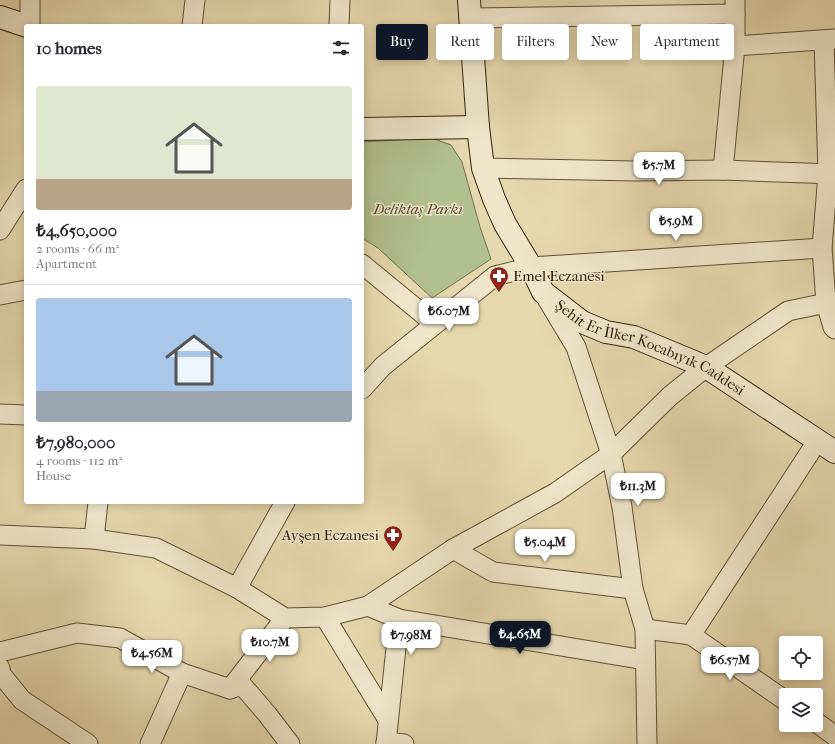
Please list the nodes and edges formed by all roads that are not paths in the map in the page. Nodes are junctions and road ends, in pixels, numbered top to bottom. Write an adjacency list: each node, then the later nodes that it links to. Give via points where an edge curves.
1 (30, 0): 8 (street)
2 (195, 0): 9 (street)
3 (340, 0): 10 (street)
4 (735, 7): 5 (street); 12 (street)
5 (470, 9): 13 (main road, Şehit Er İlker Kocabıyık Caddesi)
6 (0, 17): 7 (main road)
7 (24, 24)
8 (29, 24)
9 (192, 24)
10 (340, 24)
11 (829, 40): 12 (street); 17 (street)
12 (735, 46): 16 (street)
13 (478, 128): 14 (main road); 15 (main road, Şehit Er İlker Kocabıyık Caddesi)
14 (364, 129)
15 (482, 168): 16 (street); 22 (main road, Şehit Er İlker Kocabıyık Caddesi, via 505,224)
16 (723, 170): 17 (street)
17 (832, 174): 20 (street)
18 (24, 192): 19 (street)
19 (0, 230)
20 (822, 248): 22 (street); 26 (street)
21 (364, 266): 27 (street)
22 (531, 267): 24 (main road, Şehit Er İlker Kocabıyık Caddesi); 27 (street, via 495,276)
23 (24, 290): 25 (street)
24 (543, 292): 29 (main road, Şehit Er İlker Kocabıyık Caddesi, via 582,322 606,332 634,337); 34 (street, via 576,347)
25 (0, 295)
26 (830, 302): 28 (street); 29 (street, via 788,311)
27 (435, 324): 30 (street, via 383,366)
28 (835, 329)
29 (706, 366): 33 (main road, Şehit Er İlker Kocabıyık Caddesi); 34 (street, via 670,396)
30 (364, 387)
31 (0, 414): 32 (street)
32 (24, 415)
33 (826, 446): 47 (street)
34 (611, 454): 39 (street, via 555,493); 41 (street, via 622,507)
35 (98, 504): 38 (street)
36 (285, 504): 40 (street)
37 (0, 535): 38 (street)
38 (94, 539): 40 (street, via 156,548)
39 (453, 549): 41 (street, via 493,572); 42 (street)
40 (237, 588): 44 (street)
41 (632, 589): 46 (street)
42 (368, 606): 43 (street); 45 (street)
43 (325, 617): 44 (street); 55 (street)
44 (285, 618): 53 (street)
45 (400, 619): 49 (street); 55 (street)
46 (645, 629): 47 (street); 49 (street)
47 (691, 635): 54 (street)
48 (0, 652): 51 (street, via 77,633 120,638)
49 (645, 660): 62 (street)
50 (0, 668): 52 (street)
51 (182, 673): 53 (street); 60 (street)
52 (0, 674): 59 (street, via 22,700)
53 (230, 689): 61 (street, via 242,685)
54 (779, 696)
55 (388, 720): 58 (street)
56 (823, 727): 57 (street)
57 (835, 736)
58 (392, 743)
59 (88, 744)
60 (150, 744)
61 (290, 744)
62 (647, 744)

